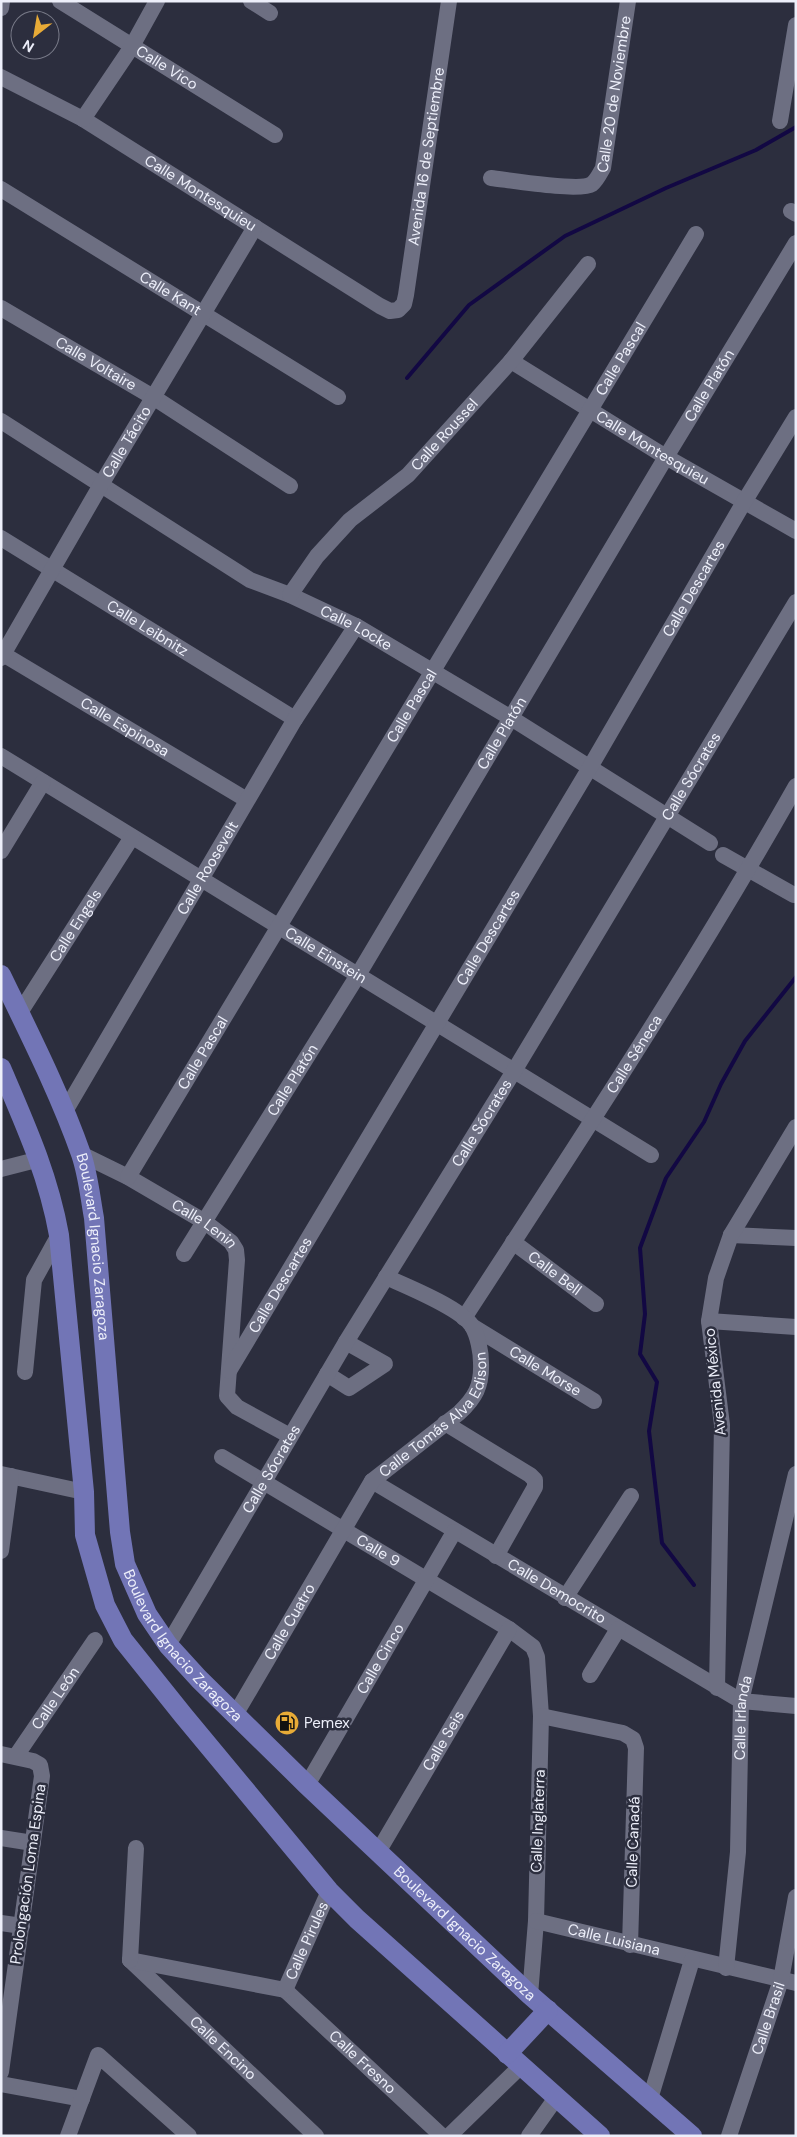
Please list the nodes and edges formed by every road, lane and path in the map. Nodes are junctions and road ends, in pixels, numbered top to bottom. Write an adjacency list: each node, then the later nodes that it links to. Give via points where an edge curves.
1 (2, 1): 7 (street)
2 (60, 1): 10 (street, Calle Vico)
3 (156, 1): 10 (street)
4 (250, 1): 8 (street)
5 (449, 1): 22 (street, Avenida 16 de Septiembre, via 406,295)
6 (628, 1): 15 (street, Calle 20 de Noviembre, via 603,168 593,184 578,188)
7 (1, 8)
8 (270, 13)
9 (796, 25): 13 (street)
10 (131, 48): 12 (street); 14 (street, Calle Vico)
11 (1, 77): 12 (street, Calle Montesquieu)
12 (83, 119): 17 (street, Calle Montesquieu)
13 (780, 121)
14 (275, 135)
15 (491, 178)
16 (1, 190): 23 (street, Calle Kant)
17 (255, 227): 22 (street, Calle Montesquieu, via 380,306 390,311); 23 (street, Calle Tácito)
18 (696, 234): 27 (street, Calle Pascal)
19 (796, 243): 30 (street, Calle Platón)
20 (588, 264): 24 (street, Calle Roussel)
21 (1, 308): 25 (street, Calle Voltaire)
22 (398, 310)
23 (204, 314): 25 (street, Calle Tácito); 26 (street, Calle Kant)
24 (511, 361): 27 (street, Calle Montesquieu); 37 (street, Calle Roussel, via 408,475 350,520 317,556)
25 (153, 397): 31 (street, Calle Tácito); 32 (street, Calle Voltaire)
26 (338, 397)
27 (590, 410): 30 (street, Calle Montesquieu); 41 (street, Calle Pascal)
28 (796, 417): 33 (street, Calle Descartes)
29 (1, 421): 31 (street, Calle Locke)
30 (666, 457): 33 (street, Calle Montesquieu); 42 (street, Calle Platón)
31 (102, 483): 36 (street, Calle Tácito); 37 (street, Calle Locke, via 250,580)
32 (290, 486)
33 (744, 502): 34 (street, Calle Montesquieu); 45 (street, Calle Descartes)
34 (796, 531)
35 (1, 538): 36 (street, Calle Leibnitz)
36 (53, 568): 40 (street, Calle Tácito); 43 (street, Calle Leibnitz)
37 (290, 595): 39 (street, Calle Locke)
38 (796, 602): 49 (street, Calle Sócrates)
39 (356, 626): 41 (street, Calle Locke); 43 (street, Calle Roosevelt)
40 (2, 656): 48 (street, Calle Espinosa)
41 (433, 672): 42 (street, Calle Locke); 57 (street, Calle Pascal)
42 (511, 718): 45 (street, Calle Locke); 59 (street, Calle Platón)
43 (294, 719): 48 (street, Calle Roosevelt)
44 (1, 756): 46 (street, Calle Einstein)
45 (590, 769): 49 (street, Calle Locke); 61 (street, Calle Descartes)
46 (43, 782): 50 (street, Calle Einstein); 52 (street)
47 (796, 786): 54 (street, Calle Séneca)
48 (247, 800): 55 (street, Calle Roosevelt)
49 (669, 816): 51 (street, Calle Locke); 63 (street, Calle Sócrates)
50 (132, 837): 55 (street, Calle Einstein); 60 (street, Calle Engels)
51 (710, 843)
52 (1, 851)
53 (723, 855): 54 (street)
54 (749, 869): 56 (street); 65 (street, Calle Séneca)
55 (201, 879): 57 (street, Calle Einstein); 64 (street, Calle Roosevelt)
56 (794, 895)
57 (278, 926): 59 (street, Calle Einstein); 72 (street, Calle Pascal)
58 (1, 975): 60 (main road, Boulevard Ignacio Zaragoza)
59 (358, 975): 61 (street, Calle Einstein); 73 (street, Calle Platón)
60 (19, 1014): 64 (main road, Boulevard Ignacio Zaragoza)
61 (438, 1024): 63 (street, Calle Einstein); 85 (street, Calle Descartes)
62 (1, 1068): 70 (main road, Boulevard Ignacio Zaragoza)
63 (514, 1071): 65 (street, Calle Einstein); 79 (street, Calle Sócrates)
64 (64, 1113): 68 (main road, Boulevard Ignacio Zaragoza)
65 (594, 1120): 69 (street, Calle Einstein); 77 (street, Calle Séneca)
66 (796, 1127): 67 (street, Avenida México)
67 (789, 1147): 75 (street, Avenida México)
68 (81, 1154): 72 (street, Calle Lenin); 107 (main road, Boulevard Ignacio Zaragoza, via 94,1218 125,1564 147,1614)
69 (651, 1155)
70 (40, 1159): 71 (street); 74 (main road, Boulevard Ignacio Zaragoza)
71 (1, 1169)
72 (128, 1177): 73 (street, Calle Lenin)
73 (205, 1222): 78 (street, Calle Platón); 85 (street, Calle Lenin, via 231,1242 236,1250)
74 (59, 1235): 86 (street, via 34,1280); 96 (main road, Boulevard Ignacio Zaragoza)
75 (731, 1235): 76 (street); 81 (street, Avenida México, via 716,1278)
76 (796, 1238)
77 (513, 1242): 80 (street, Calle Bell); 82 (street, Calle Séneca)
78 (184, 1254)
79 (386, 1277): 82 (street, via 429,1297); 84 (street, Calle Sócrates)
80 (596, 1304)
81 (709, 1321): 83 (street); 110 (street, Avenida México, via 722,1425)
82 (468, 1322): 88 (street, Calle Morse); 89 (street, Calle Tomás Alva Edison, via 481,1358 479,1388 472,1401)
83 (796, 1327)
84 (346, 1342): 87 (street, Calle Sócrates); 87 (street, via 386,1364 349,1388)
85 (229, 1370): 90 (street, Calle Lenin, via 227,1396 230,1402)
86 (25, 1372)
87 (327, 1374): 90 (street, Calle Sócrates)
88 (594, 1401)
89 (445, 1422): 94 (street, Calle Tomás Alva Edison); 101 (street, via 536,1480)
90 (290, 1436): 95 (street, Calle Sócrates)
91 (222, 1457): 95 (street, Calle 9)
92 (796, 1474): 111 (street, Calle Irlanda)
93 (6, 1475): 96 (street); 100 (street)
94 (372, 1481): 98 (street, Calle Tomás Alva Edison); 99 (street, Calle Democrito)
95 (265, 1482): 98 (street, Calle 9); 107 (street, Calle Sócrates)
96 (84, 1492): 121 (main road, Boulevard Ignacio Zaragoza, via 85,1535 93,1570 105,1605 123,1640)
97 (631, 1496): 103 (street)
98 (343, 1529): 102 (street, Calle 9); 113 (street, Calle Cuatro)
99 (454, 1532): 101 (street, Calle Democrito); 102 (street, Calle Cinco)
100 (1, 1551)
101 (496, 1556): 103 (street, Calle Democrito)
102 (426, 1580): 104 (street, Calle 9); 116 (street, Calle Cinco)
103 (565, 1598): 105 (street, Calle Democrito)
104 (509, 1629): 108 (street, Calle 9); 120 (street, Calle Seis)
105 (618, 1629): 109 (street); 110 (street, Calle Democrito)
106 (95, 1640): 115 (street, Calle León)
107 (168, 1645): 113 (main road, Boulevard Ignacio Zaragoza)
108 (534, 1647): 114 (street, Calle Inglaterra)
109 (590, 1675)
110 (717, 1688): 111 (street, Calle Democrito)
111 (740, 1701): 112 (street); 129 (street, Calle Irlanda, via 738,1852)
112 (796, 1706)
113 (235, 1715): 116 (main road, Boulevard Ignacio Zaragoza)
114 (541, 1716): 123 (street, Calle Inglaterra); 126 (street, Calle Canadá, via 623,1733 633,1740 636,1748)
115 (9, 1755): 118 (street, Prolongación Loma Espina, via 40,1766 42,1776)
116 (307, 1785): 120 (main road, Boulevard Ignacio Zaragoza)
117 (1, 1838): 118 (street)
118 (33, 1843): 125 (street, Prolongación Loma Espina)
119 (136, 1848): 127 (street)
120 (378, 1852): 132 (main road, Boulevard Ignacio Zaragoza)
121 (329, 1891): 131 (street, Calle Pirules); 135 (main road, Boulevard Ignacio Zaragoza)
122 (796, 1897): 130 (street, Calle Brasil)
123 (536, 1921): 126 (street, Calle Luisiana); 132 (street, Calle Inglaterra)
124 (1, 1923): 125 (street)
125 (22, 1926): 134 (street, Prolongación Loma Espina)
126 (630, 1945): 128 (street, Calle Luisiana)
127 (130, 1960): 131 (street); 143 (street, Calle Encino)
128 (692, 1960): 129 (street, Calle Luisiana); 140 (street)
129 (726, 1968): 130 (street, Calle Luisiana)
130 (788, 1981): 149 (street, Calle Brasil)
131 (284, 1990): 144 (street, Calle Fresno)
132 (530, 1995): 133 (main road, Boulevard Ignacio Zaragoza)
133 (548, 2010): 135 (main road); 140 (main road, Boulevard Ignacio Zaragoza)
134 (5, 2017): 136 (street, Prolongación Loma Espina)
135 (514, 2060): 138 (main road, Boulevard Ignacio Zaragoza); 145 (street)
136 (1, 2072)
137 (1, 2084): 139 (street)
138 (556, 2098): 146 (street); 147 (main road, Boulevard Ignacio Zaragoza)
139 (82, 2099): 141 (street); 142 (street, via 98,2055)
140 (650, 2099): 148 (main road, Boulevard Ignacio Zaragoza)
141 (68, 2136)
142 (188, 2136)
143 (316, 2136)
144 (442, 2136)
145 (449, 2136)
146 (529, 2136)
147 (600, 2136)
148 (692, 2136)
149 (729, 2136)

